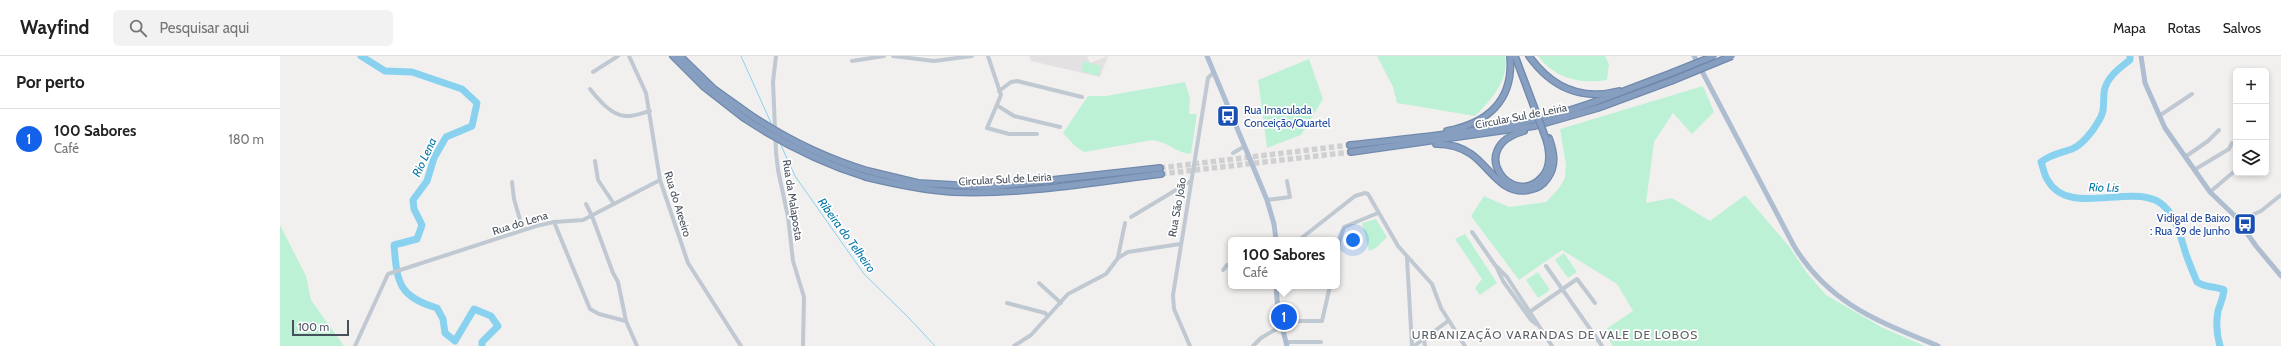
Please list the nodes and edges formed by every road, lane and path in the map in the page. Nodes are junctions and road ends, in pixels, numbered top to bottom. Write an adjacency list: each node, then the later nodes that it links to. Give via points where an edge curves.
1 (618, 56): 20 (street)
2 (629, 56): 29 (street, Rua do Areeiro, via 646,93)
3 (673, 56): 30 (highway, Circular Sul de Leiria, via 703,86)
4 (680, 56): 30 (highway, Circular Sul de Leiria)
5 (776, 56): 98 (street, Rua da Malaposta, via 773,82 777,158 793,261 804,297)
6 (884, 56): 19 (street)
7 (893, 56): 8 (street, via 934,61)
8 (972, 56)
9 (988, 56): 24 (street)
10 (1207, 56): 21 (main road)
11 (1510, 56): 36 (highway, via 1507,86 1495,108 1474,123)
12 (1515, 56): 27 (highway)
13 (1519, 56): 27 (highway)
14 (1529, 56): 22 (highway, via 1552,82 1576,92 1602,94)
15 (1694, 56): 107 (main road, via 1791,240 1813,273 1836,296 1857,310)
16 (1714, 56): 22 (highway, Circular Sul de Leiria, bridge)
17 (1732, 56): 32 (highway, Circular Sul de Leiria, bridge, via 1598,108)
18 (2141, 56): 31 (main road, via 2143,77)
19 (852, 61)
20 (593, 72)
21 (1214, 72): 41 (main road); 54 (street, Rua São João, via 1208,78)
22 (1637, 86): 36 (highway, Circular Sul de Leiria, via 1599,101 1538,119)
23 (590, 89): 29 (street, via 611,110 624,116)
24 (1000, 90): 26 (street, via 1017,81); 28 (street)
25 (2192, 94): 31 (street)
26 (1082, 97)
27 (1534, 104): 37 (highway, bridge)
28 (998, 106): 33 (street, via 1014,116); 35 (street, via 986,126 991,130 1009,134)
29 (650, 111): 51 (street, Rua do Areeiro, via 653,148)
30 (746, 116): 49 (highway, Circular Sul de Leiria, bridge, via 797,150 829,165)
31 (2159, 116): 44 (main road)
32 (1535, 126): 37 (highway, via 1510,135 1499,146 1495,160 1501,176 1521,186 1539,181 1546,173 1550,161); 40 (highway, Circular Sul de Leiria)
33 (1060, 127)
34 (2219, 130): 44 (street)
35 (1037, 134)
36 (1432, 136): 39 (highway, Circular Sul de Leiria)
37 (1547, 138): 40 (highway, via 1554,157 1550,174 1537,188 1520,191 1500,182 1477,159 1462,149 1442,144)
38 (2232, 143): 47 (street, via 2229,149)
39 (1350, 145)
40 (1410, 145): 42 (highway, Circular Sul de Leiria)
41 (1245, 146): 43 (street); 57 (main road)
42 (1351, 152)
43 (1233, 153)
44 (2185, 157): 47 (main road)
45 (595, 161): 59 (street, via 598,180)
46 (1160, 168): 49 (highway, Circular Sul de Leiria, via 989,186 925,184)
47 (2194, 170): 55 (main road)
48 (2233, 173): 55 (street)
49 (867, 174): 50 (highway, Circular Sul de Leiria, via 910,187 973,192 1019,190)
50 (1161, 174)
51 (660, 180): 59 (street, Rua do Lena); 97 (street, Rua do Areeiro, via 688,264)
52 (1286, 181): 57 (street, via 1290,197)
53 (512, 182): 66 (street)
54 (1191, 182): 62 (street); 71 (street, Rua São João)
55 (2210, 192): 63 (main road)
56 (2281, 194): 63 (street, via 2260,211)
57 (1267, 200): 68 (main road)
58 (586, 204): 61 (street)
59 (614, 204): 61 (street, Rua do Lena)
60 (1378, 213): 69 (street, via 1370,196 1365,193 1355,196); 70 (street, via 1344,227); 73 (street)
61 (592, 216): 64 (street, Rua do Lena, via 577,221); 88 (street, via 618,282)
62 (1131, 217)
63 (2239, 221): 78 (main road)
64 (554, 222): 66 (street, Rua do Lena); 88 (street, via 590,309)
65 (1125, 223): 72 (street)
66 (522, 230): 95 (street, Rua do Lena, via 388,274)
67 (1472, 232): 75 (street)
68 (1276, 237)
69 (1303, 237)
70 (1340, 240)
71 (1180, 244): 72 (street, via 1128,252); 100 (street, Rua São João, via 1173,302)
72 (1118, 258): 85 (street, via 1106,274 1074,290)
73 (1407, 258): 89 (street, via 1432,284); 102 (street)
74 (1228, 265): 77 (street)
75 (1495, 265): 86 (street, via 1507,277); 90 (street, via 1503,281)
76 (1546, 266): 82 (street)
77 (1223, 270)
78 (2281, 276)
79 (1039, 283): 85 (street)
80 (1276, 289): 91 (main road)
81 (1329, 289): 91 (street, via 1322,321 1290,321)
82 (1562, 289): 83 (street, via 1577,279); 86 (street); 106 (street)
83 (1594, 302)
84 (1007, 303): 87 (street)
85 (1060, 303): 87 (street)
86 (1531, 311): 90 (street)
87 (1048, 316): 99 (street, via 1029,336)
88 (626, 321): 96 (street)
89 (1448, 321): 92 (street); 104 (street)
90 (1536, 324): 105 (street)
91 (1281, 325): 94 (main road); 101 (street, via 1261,338)
92 (1424, 339): 102 (street); 103 (street)
93 (1322, 342): 94 (street)
94 (1287, 344)
95 (355, 346)
96 (637, 346)
97 (741, 346)
98 (803, 346)
99 (1014, 346)
100 (1190, 346)
101 (1254, 346)
102 (1413, 346)
103 (1424, 346)
104 (1465, 346)
105 (1552, 346)
106 (1602, 346)
107 (1938, 346)

